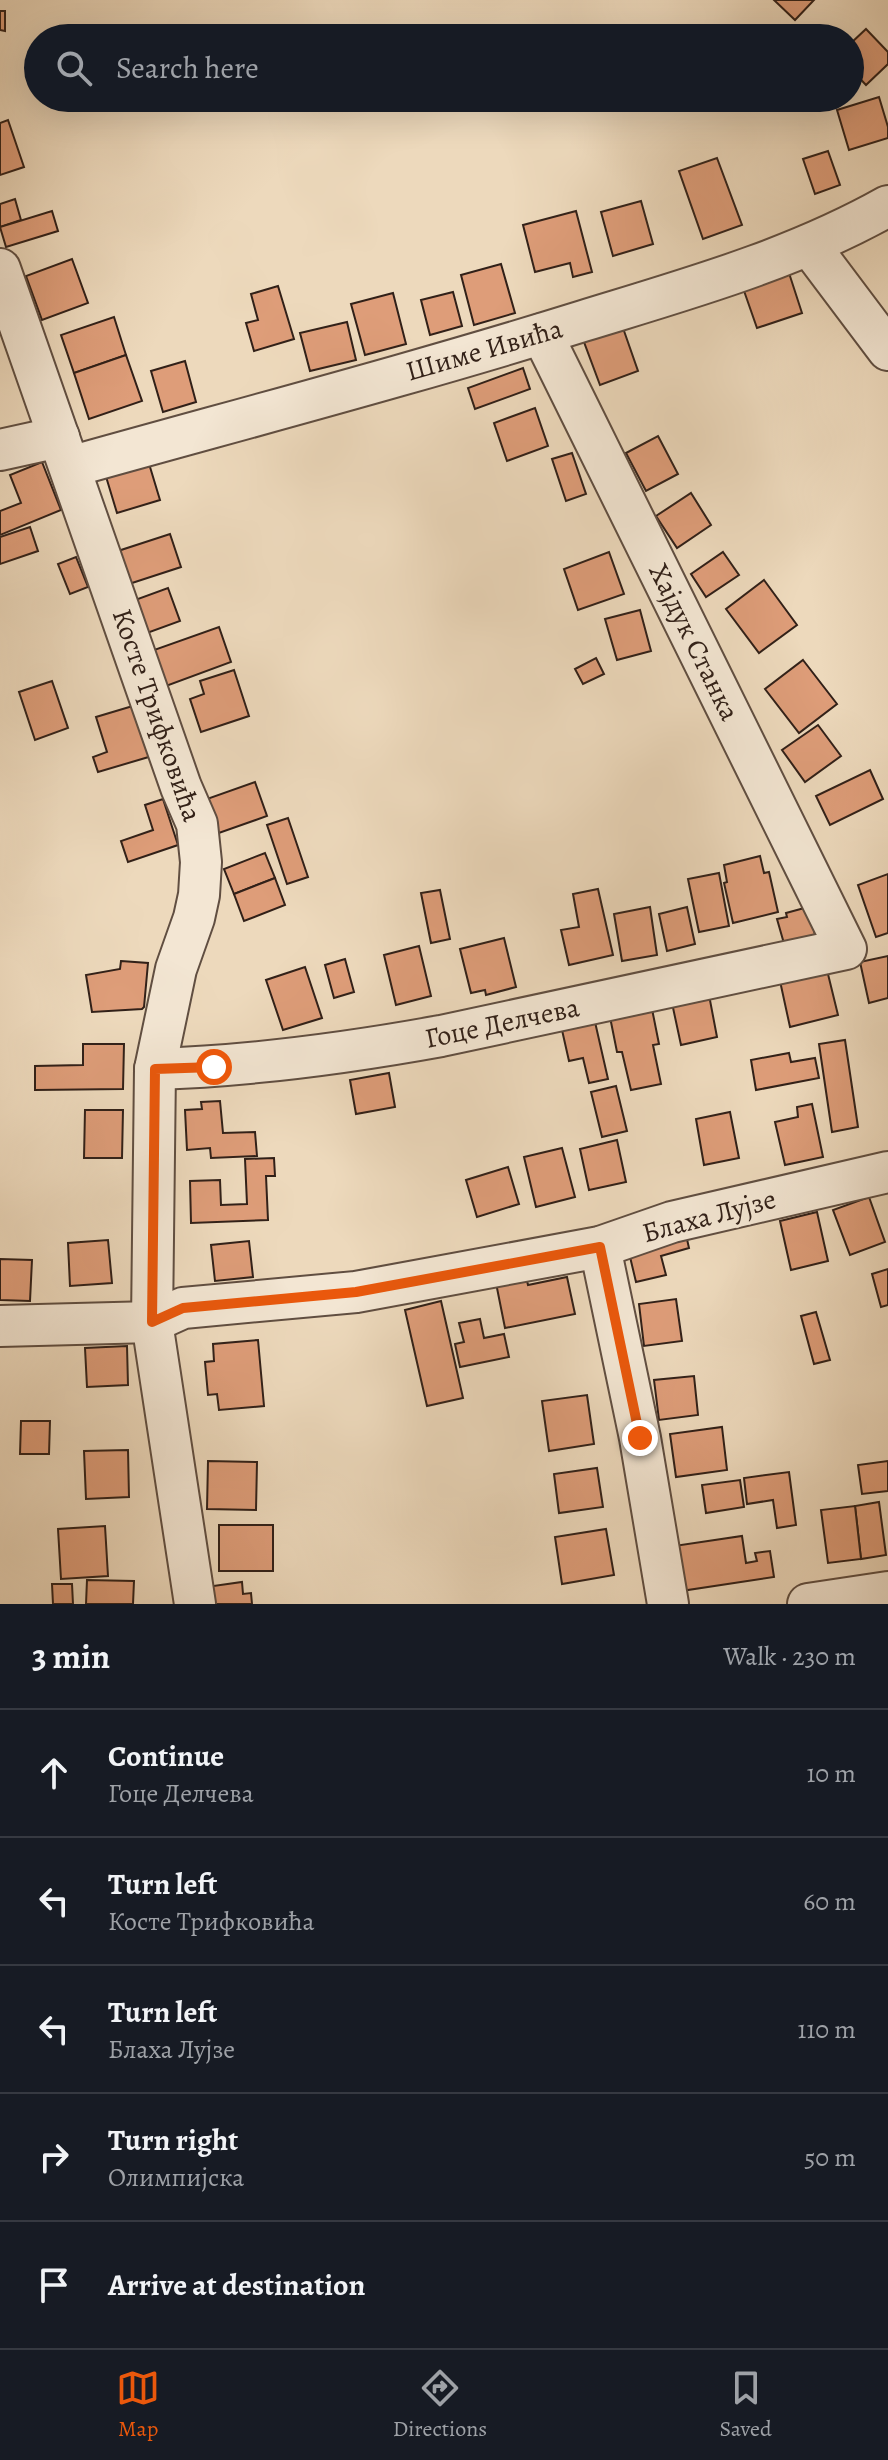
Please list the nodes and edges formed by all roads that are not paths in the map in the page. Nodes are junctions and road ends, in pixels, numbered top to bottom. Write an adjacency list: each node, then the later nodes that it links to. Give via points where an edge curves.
1 (888, 206): 2 (street, Шиме Ивића)
2 (809, 245): 4 (street, Шиме Ивића, via 728,277); 5 (street)
3 (0, 269): 7 (street, Косте Трифковића)
4 (542, 334): 7 (street, Шиме Ивића); 8 (street, Хајдук Станка)
5 (888, 350)
6 (0, 450): 7 (street, Шиме Ивића)
7 (65, 452): 9 (street, Косте Трифковића, via 197,824 199,895 176,969)
8 (846, 949): 9 (street, Гоце Делчева, via 380,1047)
9 (155, 1069): 12 (street, Косте Трифковића)
10 (888, 1172): 11 (street, Блаха Лујзе, via 672,1222)
11 (600, 1247): 12 (street, Блаха Лујзе, via 356,1292 183,1308); 16 (street)
12 (152, 1322): 13 (street, Блаха Лујзе); 15 (street, Косте Трифковића)
13 (0, 1326)
14 (888, 1592): 17 (street)
15 (195, 1604)
16 (668, 1604)
17 (808, 1604)

